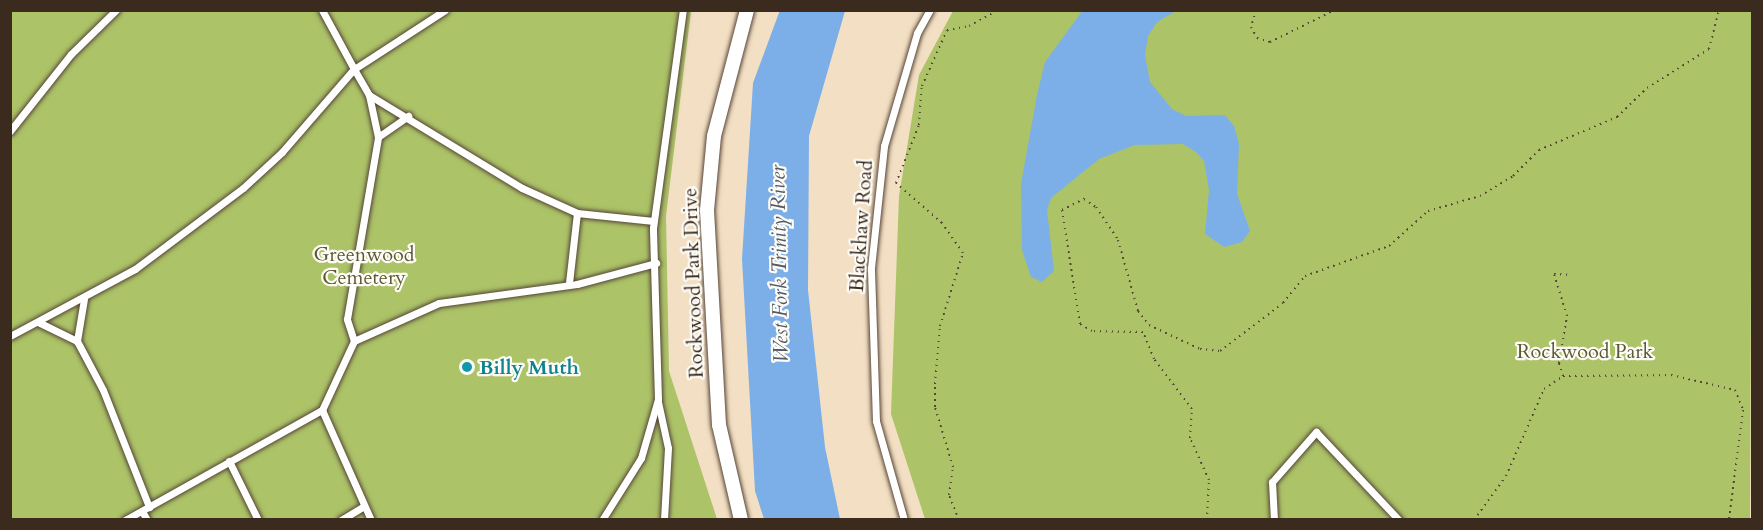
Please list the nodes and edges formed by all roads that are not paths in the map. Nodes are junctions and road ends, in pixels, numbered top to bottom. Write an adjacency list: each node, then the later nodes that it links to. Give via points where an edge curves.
1 (116, 10): 10 (lane, via 71,54)
2 (322, 10): 7 (lane)
3 (445, 10): 7 (lane)
4 (683, 10): 13 (lane)
5 (747, 10): 33 (street, Rockwood Park Drive, via 714,136 706,210 719,425)
6 (930, 10): 34 (lane, Blackhaw Road, via 917,33 884,146 871,268 876,421)
7 (354, 69): 8 (lane); 16 (lane, via 320,112 243,188 135,269)
8 (369, 95): 9 (lane); 11 (lane)
9 (408, 116): 11 (lane); 12 (lane, via 522,189)
10 (10, 131)
11 (378, 137): 20 (lane, via 347,319)
12 (577, 213): 13 (lane); 15 (lane)
13 (654, 221): 14 (lane)
14 (656, 263): 15 (lane); 21 (lane)
15 (569, 283): 20 (lane, via 439,303)
16 (84, 299): 17 (lane); 19 (lane)
17 (38, 322): 18 (lane); 19 (lane)
18 (10, 336)
19 (77, 341): 25 (lane, via 103,390)
20 (354, 341): 22 (lane)
21 (658, 399): 31 (lane, via 641,458); 32 (lane, via 668,448)
22 (322, 410): 23 (lane); 24 (lane)
23 (230, 461): 25 (lane); 28 (lane)
24 (364, 506): 29 (lane); 30 (lane)
25 (146, 509): 26 (lane); 27 (lane)
26 (125, 519)
27 (147, 519)
28 (258, 519)
29 (341, 519)
30 (371, 519)
31 (602, 519)
32 (664, 519)
33 (741, 519)
34 (904, 519)
35 (1274, 519): 36 (lane, via 1272,482 1316,432)
36 (1399, 519)

